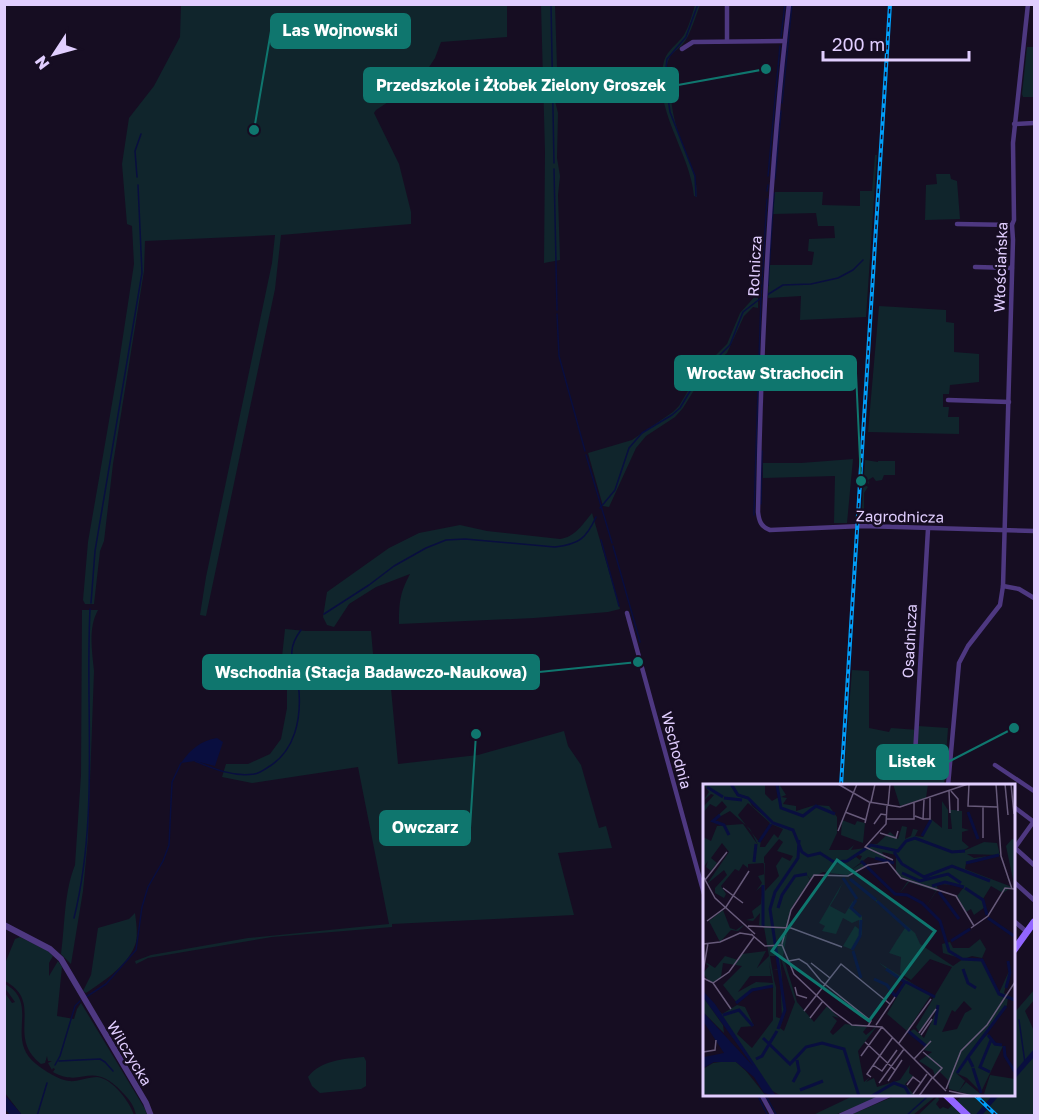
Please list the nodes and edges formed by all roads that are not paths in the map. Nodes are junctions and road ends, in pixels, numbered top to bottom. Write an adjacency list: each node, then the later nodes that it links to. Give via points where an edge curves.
1 (727, 4): 4 (street)
2 (789, 4): 5 (street, Rolnicza)
3 (1028, 4): 8 (street, Włościańska)
4 (727, 41): 5 (street); 6 (street, via 693,42)
5 (785, 41): 15 (street, Rolnicza, via 763,307 758,512)
6 (682, 49)
7 (1035, 123): 8 (street)
8 (1014, 124): 10 (street, Włościańska)
9 (957, 224): 10 (street)
10 (1012, 225): 12 (street, Włościańska)
11 (975, 267): 12 (street)
12 (1012, 268): 14 (street, Włościańska)
13 (948, 400): 14 (street)
14 (1009, 402): 17 (street, Włościańska)
15 (765, 528): 16 (street, Zagrodnicza)
16 (928, 529): 17 (street, Zagrodnicza); 22 (street, Osadnicza)
17 (1006, 531): 18 (street, Zagrodnicza); 19 (street, Włościańska)
18 (1035, 531)
19 (1003, 586): 20 (street); 24 (street, Włościańska, via 1000,605 959,663)
20 (1035, 598)
21 (627, 613): 32 (street, Wschodnia)
22 (915, 755)
23 (995, 765): 25 (street)
24 (948, 784)
25 (1035, 791)
26 (1015, 808): 27 (street)
27 (1034, 822): 28 (street)
28 (1032, 830): 29 (street)
29 (1015, 845): 30 (street)
30 (1035, 865)
31 (1015, 883): 33 (street)
32 (703, 887)
33 (1035, 900)
34 (1035, 921): 37 (main road)
35 (1015, 922): 37 (street)
36 (4, 925): 42 (street, Wilczycka, via 58,955)
37 (1027, 932): 38 (main road)
38 (1015, 949)
39 (762, 1096): 43 (street)
40 (888, 1096): 44 (street)
41 (946, 1096): 45 (main road)
42 (151, 1116)
43 (773, 1116)
44 (841, 1116)
45 (968, 1116)

